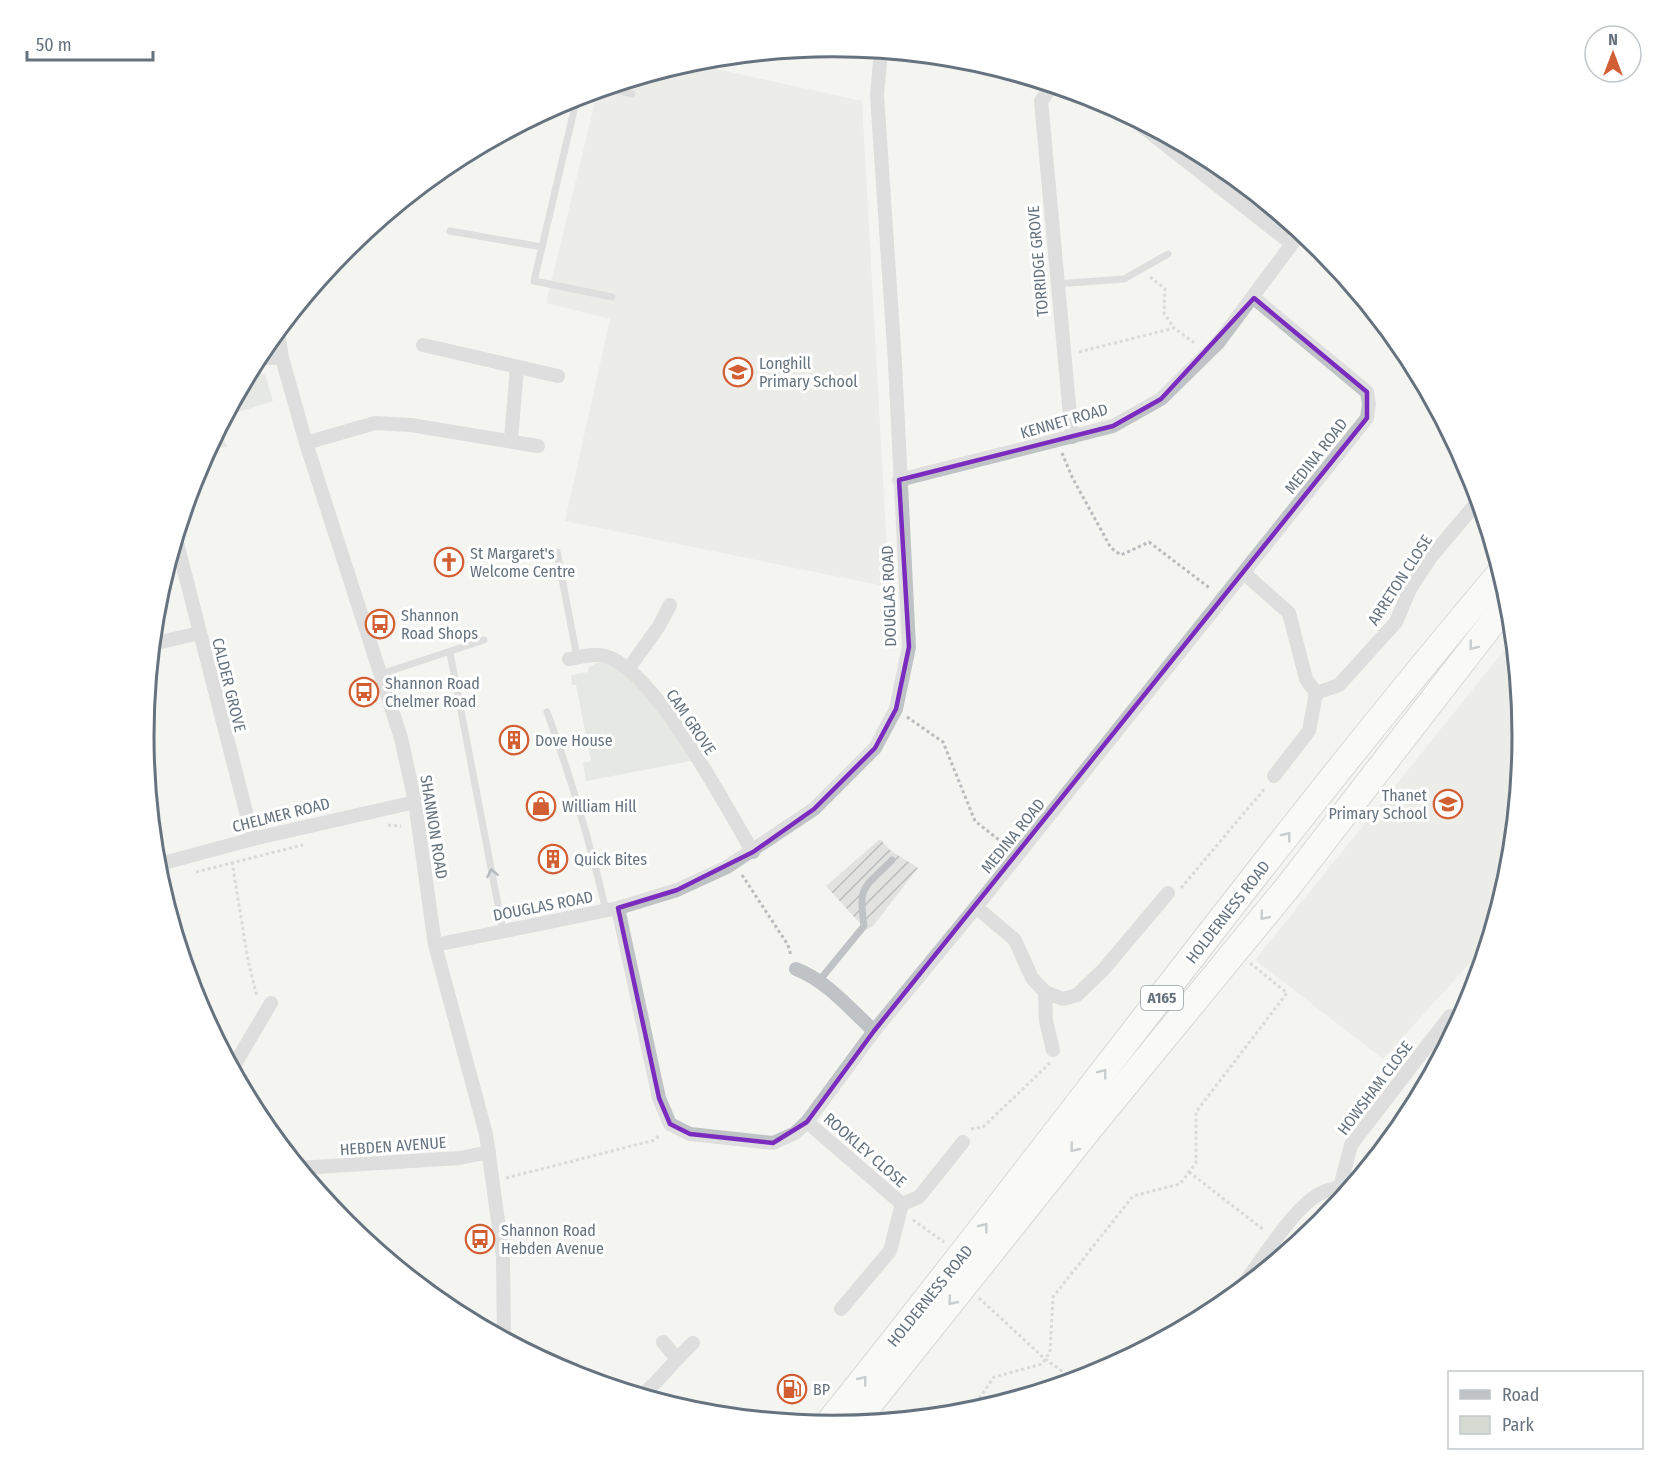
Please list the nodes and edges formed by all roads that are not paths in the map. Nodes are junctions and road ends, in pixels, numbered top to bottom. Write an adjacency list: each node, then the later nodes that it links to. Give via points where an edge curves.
1 (880, 58): 25 (street, DOUGLAS ROAD, via 877,95)
2 (620, 91): 4 (lane)
3 (1048, 92): 12 (street, TORRIDGE GROVE, via 1041,101)
4 (632, 94)
5 (574, 108): 10 (lane)
6 (1163, 142): 9 (street)
7 (450, 231): 10 (lane)
8 (1296, 239): 9 (street, KENNET ROAD)
9 (1292, 244): 14 (street, KENNET ROAD)
10 (542, 247): 13 (lane, via 534,281)
11 (1168, 254): 12 (lane, via 1124,279)
12 (1056, 284): 21 (street, TORRIDGE GROVE)
13 (612, 297)
14 (1254, 298): 21 (street, KENNET ROAD, via 1161,399 1113,426); 29 (street, MEDINA ROAD, via 1367,392 1369,404 1367,418)
15 (280, 343): 18 (street, SHANNON ROAD)
16 (423, 345): 19 (street)
17 (270, 358): 18 (street)
18 (282, 358): 23 (street, SHANNON ROAD)
19 (517, 368): 20 (street); 22 (street)
20 (558, 376)
21 (1072, 437): 25 (street, KENNET ROAD)
22 (511, 439): 23 (street, via 411,424 375,423); 24 (street)
23 (306, 443): 39 (street, SHANNON ROAD)
24 (538, 446)
25 (899, 480): 45 (street, DOUGLAS ROAD, via 909,647 896,709 874,748 814,809)
26 (1473, 507): 40 (street, ARRETON CLOSE, via 1431,557 1410,589 1396,622 1339,686)
27 (556, 552): 37 (lane)
28 (179, 553): 33 (street, CALDER GROVE)
29 (1244, 573): 40 (street, via 1288,614 1306,679); 49 (street, MEDINA ROAD)
30 (1494, 580): 75 (highway, HOLDERNESS ROAD / A165, one-way to 30, via 963,1255 1388,706)
31 (670, 605): 38 (street)
32 (1501, 611): 76 (highway, HOLDERNESS ROAD / A165, one-way to 76, via 1287,888)
33 (199, 633): 35 (street); 44 (street, CALDER GROVE)
34 (484, 640): 36 (lane)
35 (161, 642)
36 (450, 652): 39 (lane); 51 (lane, one-way to 36)
37 (573, 658): 38 (street, CAM GROVE, via 605,656)
38 (629, 668): 45 (street, CAM GROVE, via 683,737)
39 (381, 675): 43 (street, SHANNON ROAD, via 401,738)
40 (1316, 693): 42 (street, via 1309,731)
41 (547, 712): 50 (lane)
42 (1274, 776)
43 (415, 802): 44 (street, CHELMER ROAD); 52 (street, SHANNON ROAD)
44 (253, 839): 47 (street, CHELMER ROAD)
45 (753, 852): 50 (street, DOUGLAS ROAD, via 677,890)
46 (892, 860): 54 (lane, via 862,891 859,904 864,926)
47 (166, 862)
48 (1166, 902): 55 (street, via 1077,995 1063,999)
49 (976, 907): 55 (street, via 1015,940 1032,978); 58 (street, MEDINA ROAD)
50 (612, 909): 51 (street, DOUGLAS ROAD); 61 (street, MEDINA ROAD, via 670,1124 690,1134 773,1143 795,1133)
51 (503, 931): 52 (street, DOUGLAS ROAD)
52 (435, 945): 63 (street, SHANNON ROAD)
53 (796, 969): 54 (street)
54 (819, 981): 58 (street)
55 (1045, 992): 59 (street)
56 (267, 1009): 60 (street)
57 (1450, 1016): 65 (street, HOWSHAM CLOSE, via 1351,1146)
58 (873, 1031): 61 (street, MEDINA ROAD)
59 (1053, 1050)
60 (237, 1061)
61 (807, 1122): 67 (street, ROOKLEY CLOSE)
62 (963, 1142): 67 (street, ROOKLEY CLOSE, via 919,1197)
63 (489, 1152): 64 (street, HEBDEN AVENUE, via 460,1158); 70 (street, SHANNON ROAD, via 503,1257)
64 (308, 1167)
65 (1347, 1182)
66 (1342, 1187): 68 (street, via 1320,1193 1299,1209)
67 (902, 1208): 69 (street, ROOKLEY CLOSE, via 890,1251)
68 (1256, 1269)
69 (841, 1309)
70 (504, 1330)
71 (663, 1342): 73 (street)
72 (693, 1343): 73 (street)
73 (676, 1358): 74 (street)
74 (648, 1390)
75 (847, 1416)
76 (847, 1416)

